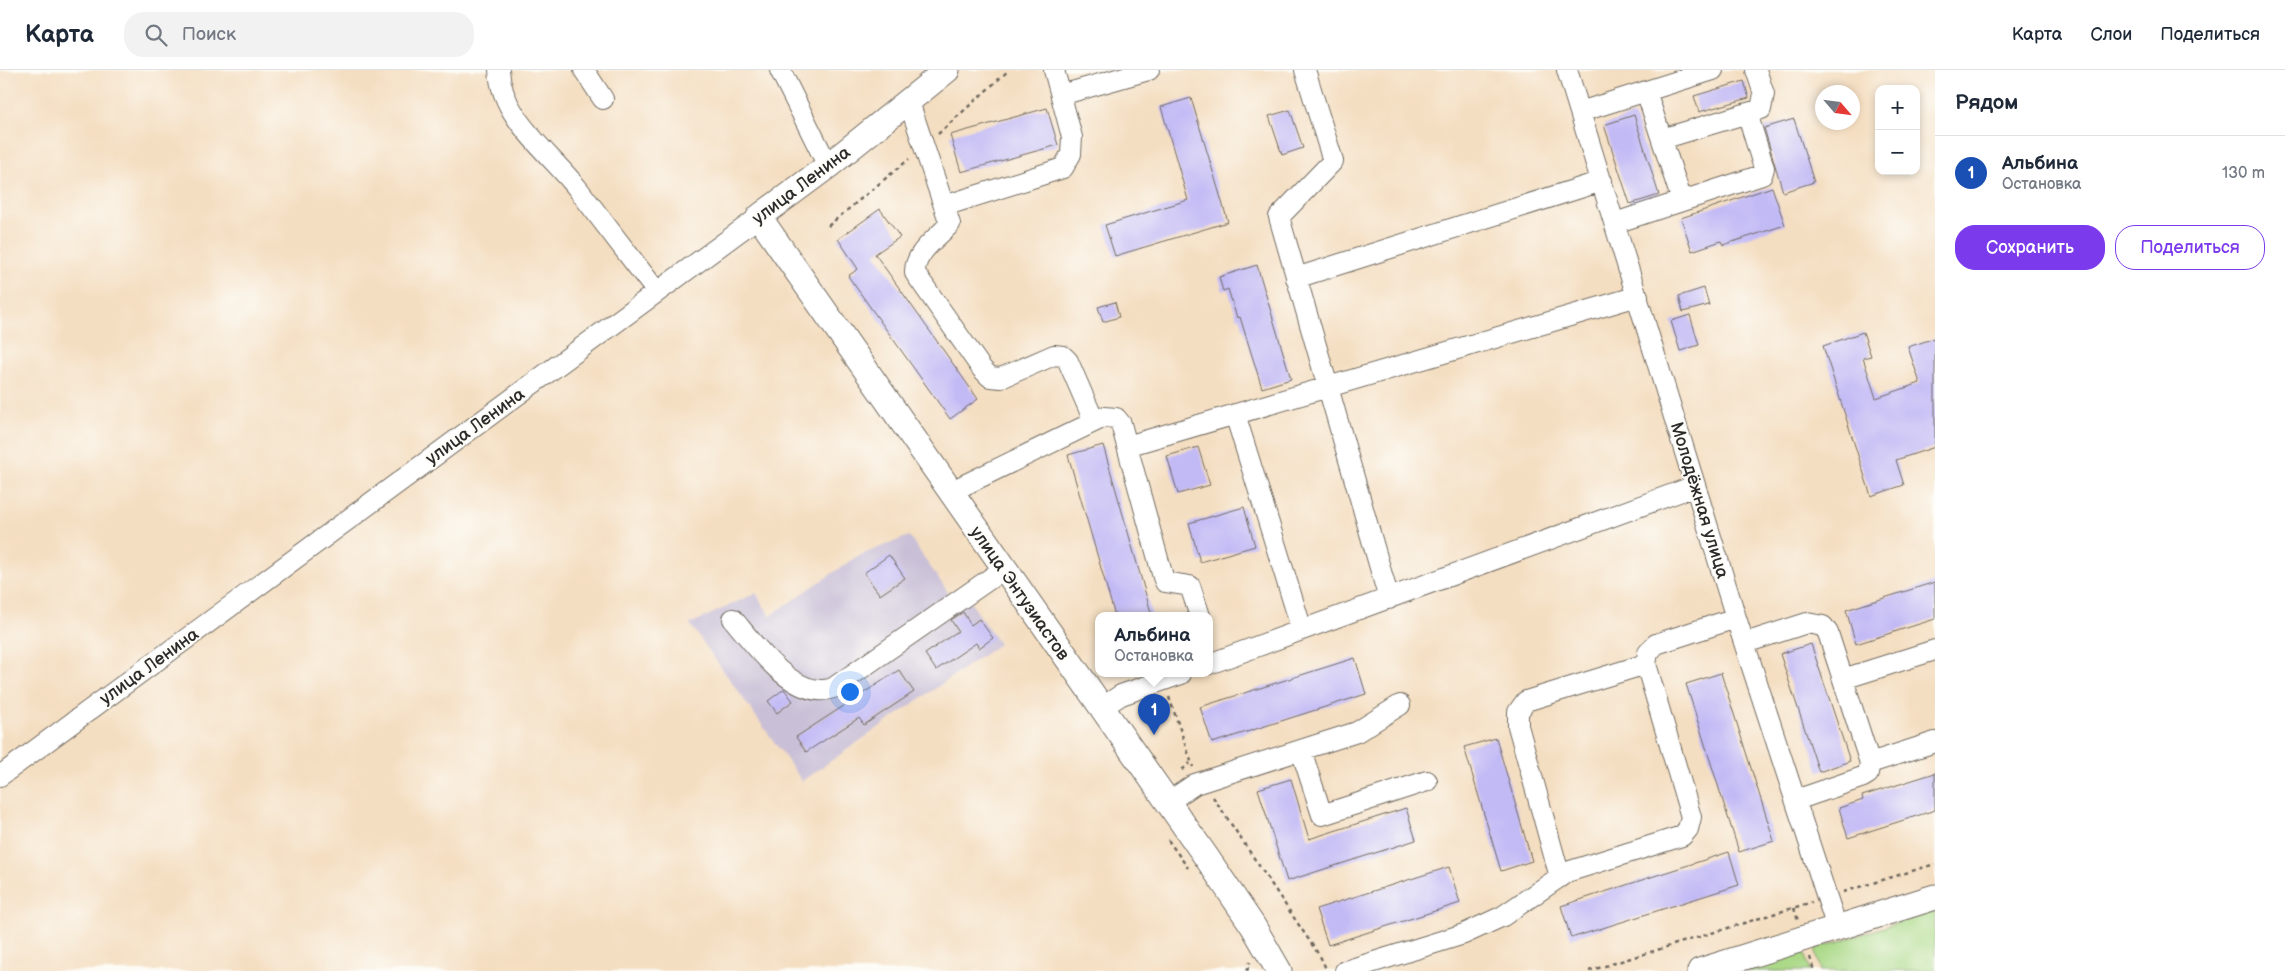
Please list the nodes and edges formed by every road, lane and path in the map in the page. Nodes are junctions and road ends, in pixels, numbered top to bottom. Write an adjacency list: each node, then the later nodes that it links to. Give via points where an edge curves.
1 (499, 70): 25 (street, via 504,94 517,117 576,186)
2 (584, 70): 13 (street)
3 (780, 70): 18 (street)
4 (946, 70): 14 (main road, улица Ленина)
5 (1054, 70): 12 (street)
6 (1149, 70): 12 (street)
7 (1305, 70): 24 (street, via 1334,162 1279,217)
8 (1567, 70): 15 (street, Молодёжная улица)
9 (1713, 70): 11 (street)
10 (1756, 70): 16 (street, via 1764,104 1761,109)
11 (1646, 91): 15 (street); 17 (street)
12 (1061, 95): 21 (street, via 1072,137 1071,154 1063,168)
13 (602, 99)
14 (909, 102): 18 (main road, улица Ленина); 21 (street)
15 (1580, 112): 19 (street, Молодёжная улица)
16 (1746, 113): 17 (street); 20 (street, via 1764,168 1762,175)
17 (1662, 139): 20 (street)
18 (828, 166): 22 (main road, улица Ленина)
19 (1602, 181): 23 (street, Молодёжная улица); 24 (street)
20 (1682, 201): 23 (street)
21 (944, 206): 29 (street, via 950,224 914,263 915,273 954,329 990,377 1001,378 1054,355 1063,356)
22 (759, 217): 25 (street, улица Ленина); 32 (main road, улица Энтузиастов)
23 (1615, 223): 26 (street, Молодёжная улица)
24 (1296, 278): 27 (street)
25 (657, 292): 50 (street, улица Ленина)
26 (1638, 296): 27 (street); 31 (street, Молодёжная улица)
27 (1328, 387): 28 (street); 34 (street)
28 (1235, 414): 30 (street); 38 (street)
29 (1094, 421): 30 (street, via 1104,417 1116,418); 32 (street)
30 (1127, 446): 35 (street, via 1163,577 1170,584 1190,586)
31 (1695, 486): 34 (street); 36 (street, Молодёжная улица)
32 (950, 492): 33 (main road, улица Энтузиастов)
33 (1004, 569): 37 (street, via 824,692 806,687 778,670); 46 (main road, улица Энтузиастов)
34 (1389, 599): 38 (street)
35 (1199, 612)
36 (1736, 618): 39 (street, Молодёжная улица); 42 (street, via 1656,644 1648,653)
37 (732, 619)
38 (1302, 630): 41 (street)
39 (1744, 643): 44 (street, via 1815,623 1828,633); 53 (street, Молодёжная улица)
40 (1935, 650): 44 (street)
41 (1213, 656)
42 (1646, 664): 56 (street, via 1526,702 1518,712 1518,726); 56 (street, via 1691,817 1688,829 1682,836 1566,872)
43 (1172, 677): 46 (street, via 1121,695); 52 (path, via 1190,763)
44 (1843, 680): 49 (street)
45 (1400, 706): 48 (street, via 1357,732)
46 (1101, 708): 54 (main road, улица Энтузиастов)
47 (1935, 742): 49 (street)
48 (1301, 750): 51 (street, via 1322,815); 52 (street)
49 (1870, 763): 53 (street, via 1868,774 1863,777)
50 (0, 776)
51 (1427, 781)
52 (1203, 782): 54 (street); 61 (path)
53 (1796, 800): 57 (street, Молодёжная улица)
54 (1168, 802): 60 (main road, улица Энтузиастов, via 1253,926)
55 (1935, 864): 57 (path)
56 (1560, 877): 62 (street, via 1503,916 1464,934)
57 (1828, 897): 59 (street, Молодёжная улица); 63 (path)
58 (1935, 897): 59 (main road)
59 (1837, 928): 64 (main road)
60 (1278, 971)
61 (1327, 971)
62 (1346, 971)
63 (1589, 971)
64 (1700, 971)

